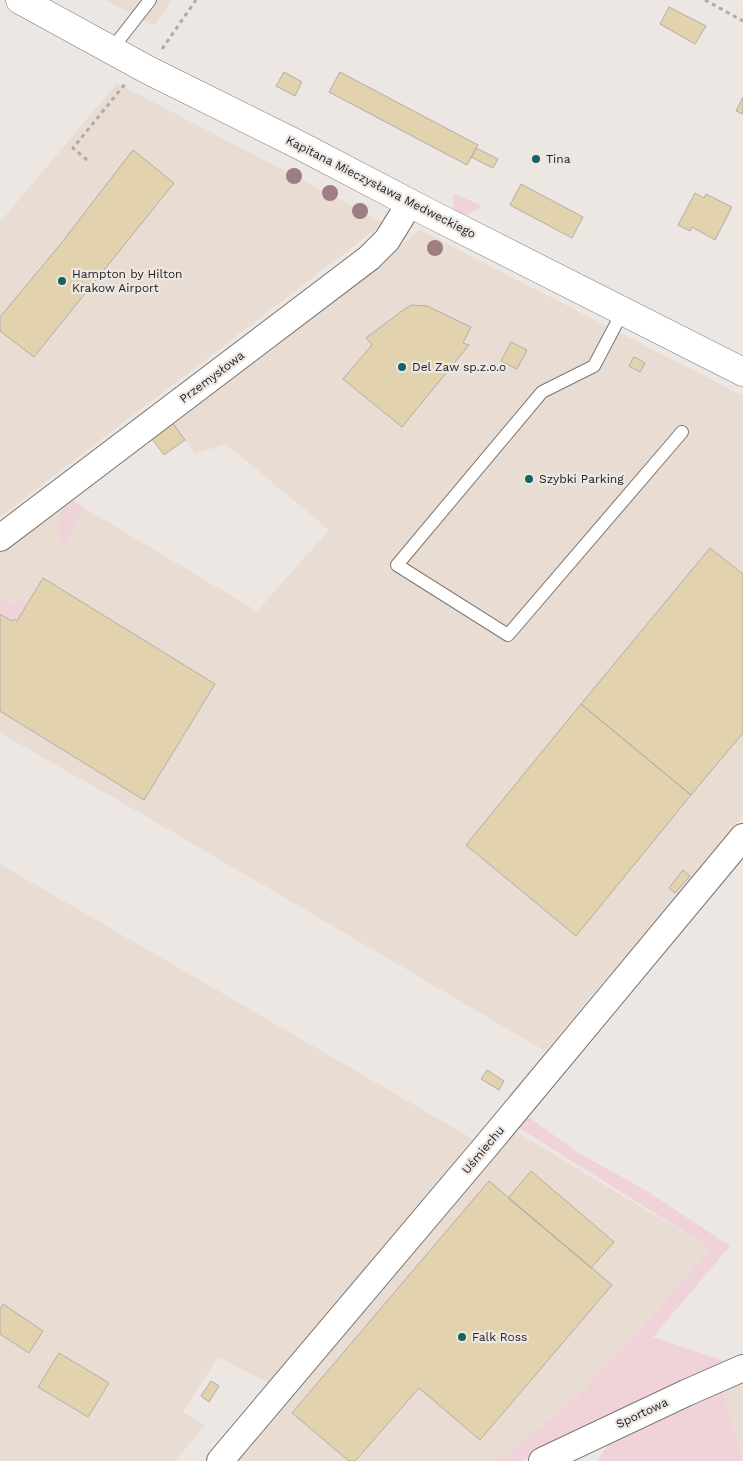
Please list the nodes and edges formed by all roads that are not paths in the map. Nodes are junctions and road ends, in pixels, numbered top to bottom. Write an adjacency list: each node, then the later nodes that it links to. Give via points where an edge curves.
1 (20, 0): 3 (main road, Kapitana Mieczysława Medweckiego)
2 (150, 0): 3 (lane)
3 (111, 50): 4 (main road, Kapitana Mieczysława Medweckiego, via 138,75 299,145)
4 (410, 203): 5 (main road, Kapitana Mieczysława Medweckiego); 8 (street, Przemysłowa, via 387,240 369,258)
5 (623, 311): 6 (main road, Kapitana Mieczysława Medweckiego); 7 (lane, via 594,366 542,392 397,565 508,634)
6 (743, 372)
7 (682, 432)
8 (0, 538)
9 (743, 837): 11 (street, Uśmiechu)
10 (743, 1368): 12 (street, Sportowa)
11 (220, 1461)
12 (542, 1461)

